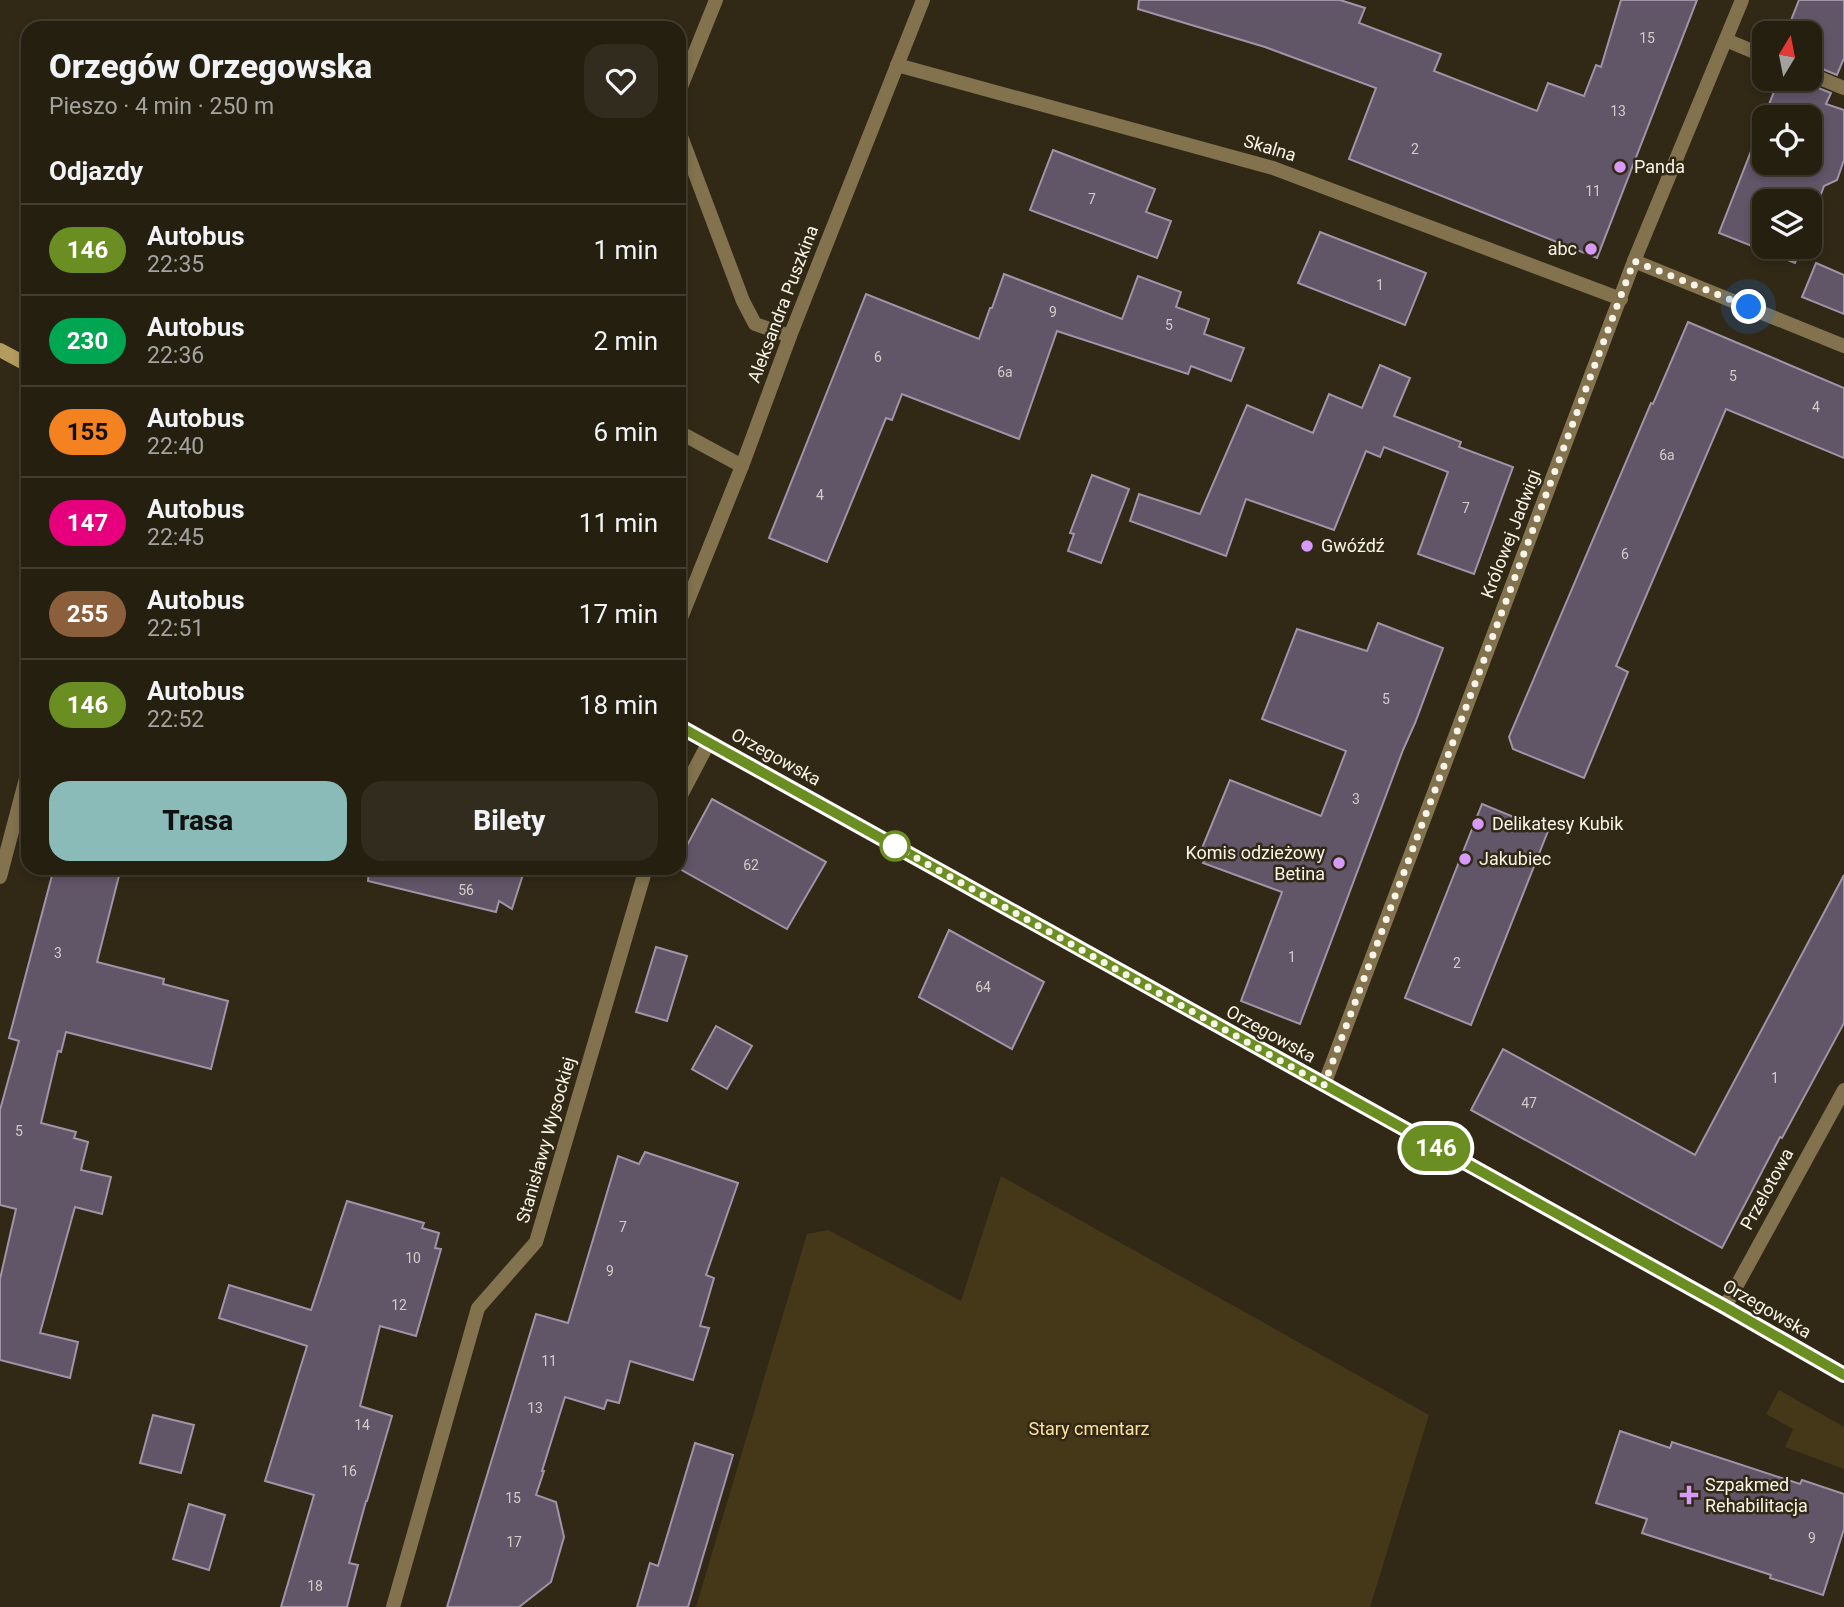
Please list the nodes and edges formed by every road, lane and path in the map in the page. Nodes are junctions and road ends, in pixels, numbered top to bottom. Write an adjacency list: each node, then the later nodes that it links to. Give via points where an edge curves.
1 (716, 0): 7 (street)
2 (923, 0): 6 (street, Aleksandra Puszkina)
3 (1742, 0): 4 (street, Królowej Jadwigi)
4 (1726, 40): 5 (street); 11 (street, Królowej Jadwigi)
5 (1752, 51)
6 (897, 65): 12 (street, Skalna, via 1273,168); 13 (street, Aleksandra Puszkina)
7 (686, 75)
8 (1822, 79): 9 (street)
9 (1844, 88)
10 (686, 149): 13 (street, via 755,324)
11 (1634, 261): 12 (street, Królowej Jadwigi); 14 (street)
12 (1621, 299): 26 (street, Królowej Jadwigi)
13 (790, 336): 18 (street, Aleksandra Puszkina)
14 (1844, 346)
15 (0, 350): 16 (street)
16 (21, 361)
17 (686, 436): 18 (street)
18 (743, 466): 19 (street, Aleksandra Puszkina)
19 (686, 605)
20 (686, 730): 21 (street, Orzegowska)
21 (709, 742): 22 (street); 26 (street, Orzegowska)
22 (686, 786)
23 (21, 798): 25 (street)
24 (644, 875): 30 (street, Stanisławy Wysockiej, via 536,1242 478,1308)
25 (0, 877)
26 (1324, 1085): 28 (street, Orzegowska)
27 (1844, 1090): 28 (street, Przelotowa)
28 (1725, 1307): 29 (street, Orzegowska)
29 (1844, 1375)
30 (393, 1607)

